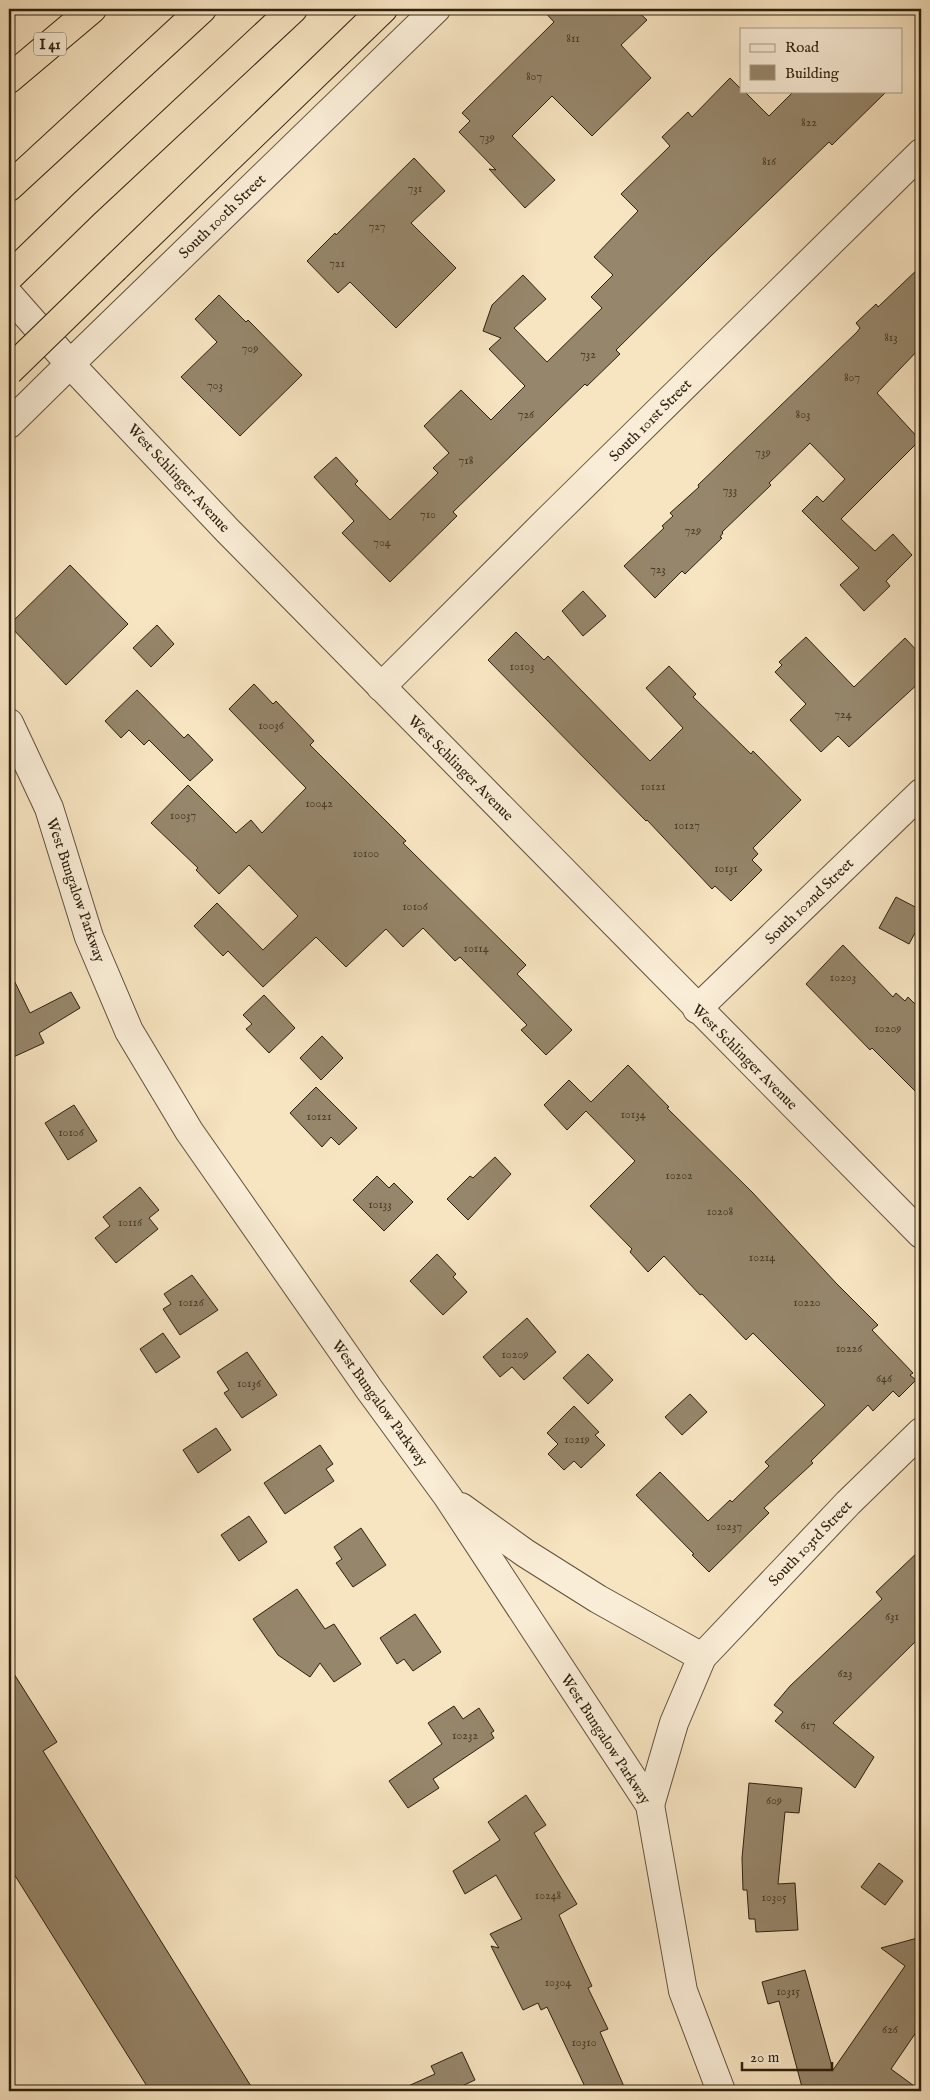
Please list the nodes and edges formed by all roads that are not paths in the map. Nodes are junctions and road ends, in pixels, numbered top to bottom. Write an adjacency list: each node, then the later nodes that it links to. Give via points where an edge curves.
1 (92, 9): 6 (highway, I 41)
2 (202, 9): 8 (highway)
3 (293, 9): 9 (highway)
4 (383, 9): 12 (highway, bridge)
5 (436, 9): 11 (street, South 100th Street)
6 (9, 79)
7 (921, 154): 14 (street, South 101st Street)
8 (15, 181)
9 (9, 277)
10 (9, 295): 11 (street, West Schlinger Avenue)
11 (70, 364): 13 (street, South 100th Street); 14 (street, West Schlinger Avenue)
12 (9, 370)
13 (9, 424)
14 (381, 687): 17 (street, West Schlinger Avenue)
15 (9, 723): 20 (street, West Bungalow Parkway, via 49,808 90,937 129,1031 188,1131)
16 (921, 793): 17 (street, South 102nd Street)
17 (697, 1009): 18 (street, West Schlinger Avenue)
18 (921, 1234)
19 (921, 1432): 21 (street, South 103rd Street)
20 (448, 1497): 21 (street, via 525,1553 598,1599); 22 (street, West Bungalow Parkway)
21 (702, 1657): 22 (street, South 103rd Street, via 674,1723)
22 (650, 1805): 23 (street, West Bungalow Parkway, via 683,1991)
23 (721, 2091)

